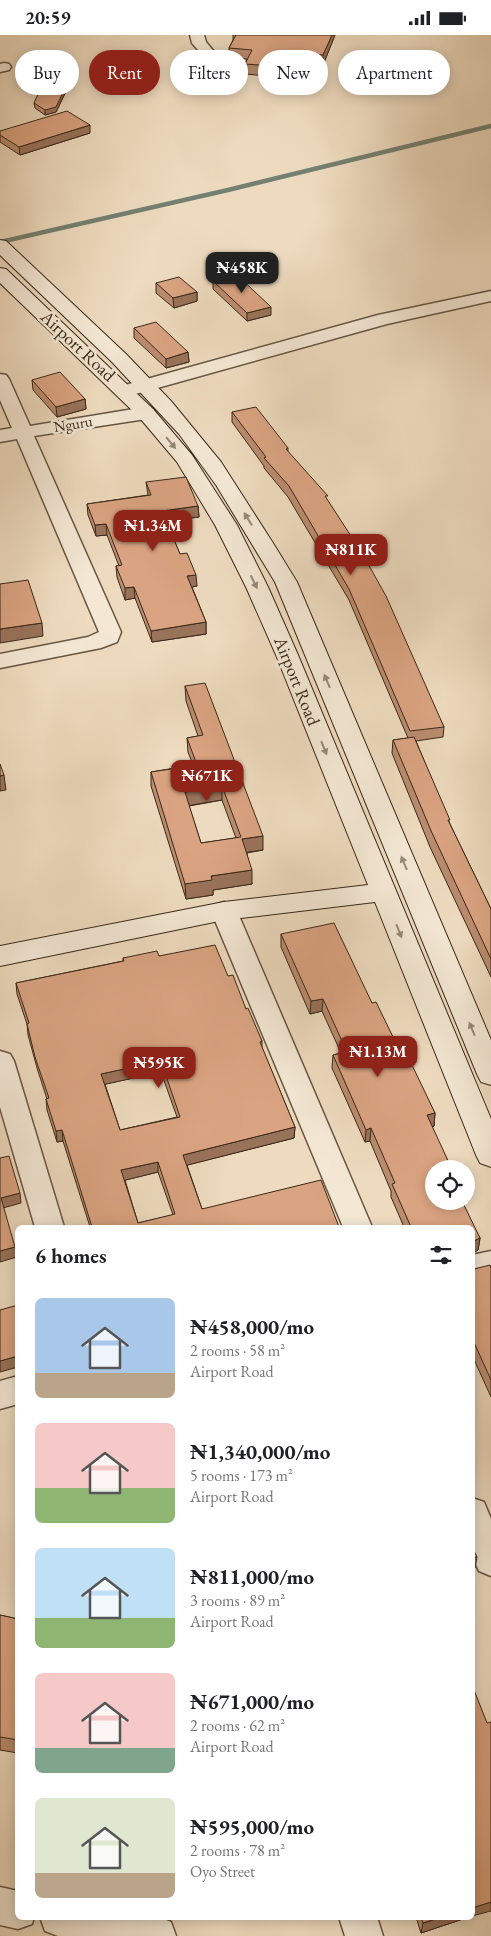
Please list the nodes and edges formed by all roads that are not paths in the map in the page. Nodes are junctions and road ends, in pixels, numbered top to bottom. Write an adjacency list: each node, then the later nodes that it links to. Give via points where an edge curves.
1 (197, 35): 2 (street)
2 (205, 50)
3 (4, 259): 6 (main road, Airport Road)
4 (491, 296): 6 (street, via 384,319)
5 (0, 379): 8 (street)
6 (135, 388): 7 (main road, Airport Road); 15 (main road, Airport Road, one-way to 6, via 286,582 217,469 186,430)
7 (146, 413): 8 (street, Nguru); 11 (main road, Airport Road, one-way to 11, via 185,459 226,525 257,587)
8 (24, 432): 9 (street, Nguru); 10 (street, via 108,627 109,637 94,643)
9 (0, 436)
10 (0, 661)
11 (383, 892): 12 (main road); 16 (main road, Airport Road, one-way to 16)
12 (224, 911): 13 (main road); 18 (street)
13 (0, 956)
14 (0, 1061): 17 (street)
15 (491, 1074)
16 (491, 1155)
17 (49, 1225)
18 (357, 1225)
19 (491, 1263): 20 (street)
20 (475, 1267)
21 (15, 1392): 22 (street)
22 (0, 1395)
23 (475, 1520): 24 (street)
24 (491, 1560)
25 (0, 1906): 26 (street)
26 (15, 1909)
27 (74, 1920): 29 (street)
28 (359, 1920): 30 (street)
29 (157, 1936)
30 (364, 1936)

